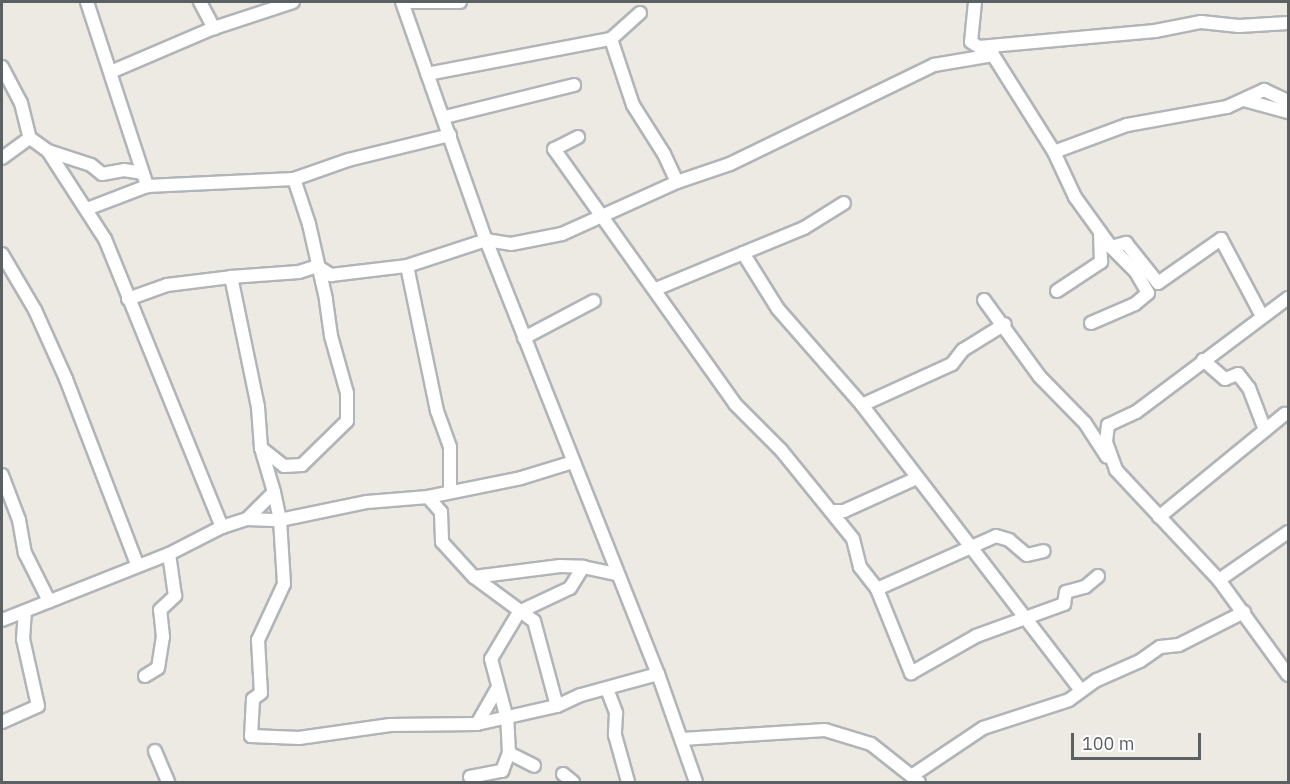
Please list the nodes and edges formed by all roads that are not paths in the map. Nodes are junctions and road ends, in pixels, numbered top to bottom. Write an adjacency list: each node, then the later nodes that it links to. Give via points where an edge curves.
1 (87, 2): 12 (street)
2 (200, 2): 10 (street)
3 (288, 2): 10 (street)
4 (402, 2): 14 (street)
5 (411, 2): 6 (street)
6 (460, 2)
7 (975, 2): 9 (street, via 971,42 979,47 1155,31 1202,22 1239,26)
8 (640, 13): 11 (street)
9 (1288, 22)
10 (214, 28): 12 (street)
11 (611, 39): 14 (street); 28 (street, via 633,105)
12 (113, 71): 26 (street)
13 (3, 74): 22 (street, via 21,103)
14 (427, 74): 19 (street)
15 (574, 85): 19 (street)
16 (1244, 100): 17 (street, via 1264,90); 18 (street); 24 (street, via 1227,107 1127,125)
17 (1288, 101)
18 (1288, 112)
19 (445, 117): 20 (street)
20 (450, 135): 27 (street, via 348,160); 34 (street)
21 (578, 136): 32 (street, via 554,149)
22 (30, 138): 23 (street); 25 (street)
23 (48, 151): 26 (street, via 91,165 102,174 124,170); 31 (street)
24 (1054, 152): 28 (street, via 993,55 934,65 730,164); 33 (street, via 1075,197)
25 (2, 158)
26 (143, 173): 29 (street)
27 (294, 179): 29 (street); 38 (street, via 309,224)
28 (677, 182): 32 (street)
29 (147, 186): 31 (street)
30 (844, 203): 36 (street, via 804,228)
31 (87, 209): 44 (street, via 105,239)
32 (600, 214): 34 (street, via 562,234 532,241 511,244); 41 (street)
33 (1100, 235): 35 (street); 42 (street, via 1101,262)
34 (486, 240): 39 (street); 50 (street)
35 (1111, 247): 47 (street, via 1126,243 1158,283 1221,239); 48 (street, via 1136,272 1148,293 1135,304)
36 (743, 253): 41 (street); 52 (street, via 778,309)
37 (2, 254): 72 (street, via 35,310 66,379)
38 (317, 266): 39 (street, via 331,275); 40 (street, via 299,272); 55 (street, via 346,393 347,421 302,465 284,466)
39 (407, 266): 60 (street, via 437,411 450,447)
40 (231, 277): 44 (street, via 167,285); 55 (street, via 258,407)
41 (656, 289): 63 (street, via 735,404 781,450)
42 (1057, 291)
43 (1288, 298): 47 (street)
44 (128, 299): 67 (street)
45 (984, 300): 49 (street)
46 (594, 301): 50 (street)
47 (1262, 316): 51 (street)
48 (1091, 323)
49 (1005, 324): 52 (street, via 963,350 952,364); 57 (street, via 1040,377 1085,423)
50 (524, 338): 56 (street)
51 (1203, 360): 54 (street, via 1225,379 1238,374 1249,388); 57 (street, via 1136,412 1108,425 1107,442)
52 (862, 405): 59 (street)
53 (1284, 414): 54 (street)
54 (1265, 430): 64 (street)
55 (261, 448): 61 (street)
56 (573, 462): 60 (street, via 521,478); 74 (street)
57 (1116, 470): 64 (street)
58 (2, 475): 79 (street, via 19,520 25,553)
59 (915, 479): 63 (street, via 844,511); 69 (street)
60 (455, 490): 62 (street)
61 (273, 492): 65 (street); 66 (street)
62 (428, 497): 66 (street, via 367,502); 76 (street, via 441,512 442,542)
63 (831, 511): 78 (street, via 853,539 860,567)
64 (1159, 518): 77 (street)
65 (247, 519): 66 (street); 67 (street)
66 (280, 520): 94 (street, via 284,584 258,640 261,693 253,699 250,736 299,738 390,725)
67 (222, 527): 71 (street)
68 (1288, 532): 77 (street)
69 (968, 546): 70 (street, via 996,536 1009,540 1027,555); 78 (street); 84 (street)
70 (1044, 551)
71 (169, 554): 72 (street); 87 (street, via 175,596 160,610 163,638 158,668)
72 (137, 564): 79 (street)
73 (583, 567): 74 (street); 76 (street, via 560,566); 80 (street, via 570,588)
74 (615, 574): 85 (street)
75 (1098, 576): 84 (street, via 1085,587 1066,592 1064,604)
76 (474, 577): 80 (street)
77 (1219, 580): 81 (street)
78 (877, 590): 84 (street, via 911,674 976,636)
79 (49, 601): 82 (street)
80 (519, 612): 88 (street, via 491,659); 91 (street, via 534,621)
81 (1244, 612): 86 (street); 90 (street, via 1179,645 1160,647)
82 (25, 613): 83 (street); 93 (street, via 23,639 38,706)
83 (2, 620)
84 (1026, 620): 90 (street)
85 (658, 674): 89 (street); 95 (street)
86 (1288, 675)
87 (146, 676)
88 (497, 689): 92 (street); 94 (street)
89 (606, 689): 91 (street); 105 (street, via 616,713 615,735)
90 (1081, 690): 101 (street, via 1069,700 983,728)
91 (557, 706): 92 (street)
92 (507, 719): 94 (street); 97 (street)
93 (2, 722)
94 (477, 724)
95 (682, 739): 101 (street, via 825,730 871,744); 102 (street)
96 (155, 751): 103 (street)
97 (509, 753): 98 (street); 100 (street, via 502,771)
98 (534, 766)
99 (563, 774): 104 (street)
100 (470, 777)
101 (916, 779)
102 (693, 782)
103 (168, 783)
104 (573, 783)
105 (628, 783)

